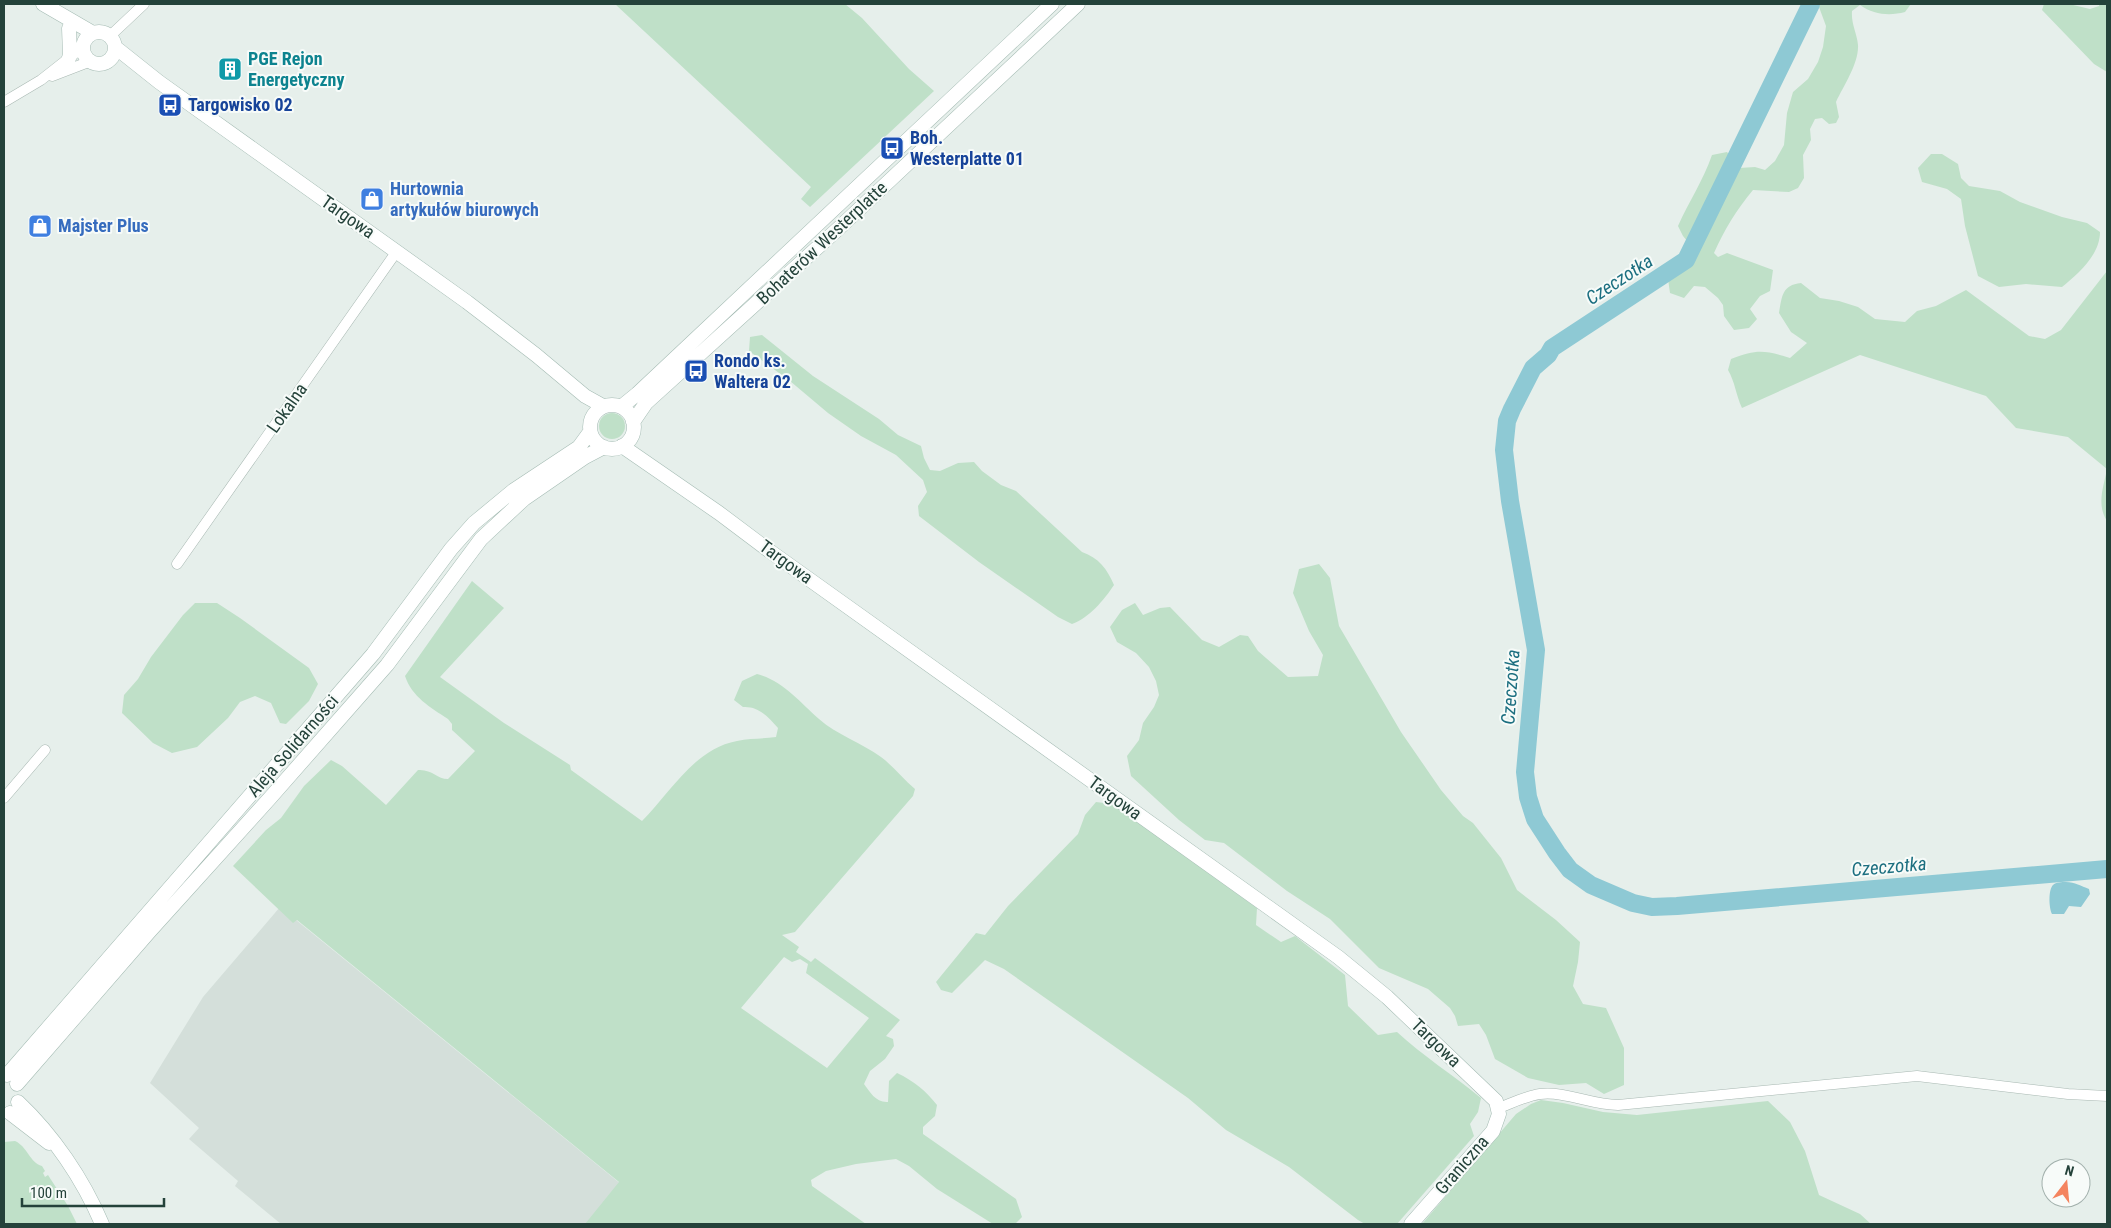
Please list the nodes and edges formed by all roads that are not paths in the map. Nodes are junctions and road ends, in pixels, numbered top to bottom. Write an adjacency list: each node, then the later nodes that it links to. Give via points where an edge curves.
1 (144, 4): 7 (street)
2 (1052, 4): 17 (main road, Bohaterów Westerplatte)
3 (1078, 4): 18 (main road, Bohaterów Westerplatte, via 646,403)
4 (44, 5): 5 (main road); 6 (main road)
5 (69, 28): 8 (main road); 9 (main road)
6 (93, 33): 7 (main road, via 102,32); 8 (main road)
7 (112, 42): 10 (main road, via 111,58); 12 (main road, Targowa)
8 (84, 45): 9 (street); 10 (main road, via 85,55)
9 (68, 61): 11 (street)
10 (98, 62): 11 (street); 12 (main road, Targowa, via 124,66)
11 (41, 80): 13 (street)
12 (159, 82): 14 (main road, Targowa)
13 (4, 102)
14 (397, 251): 15 (main road, Targowa); 22 (street, Lokalna)
15 (536, 355): 16 (main road, Targowa, via 585,396); 19 (main road, Targowa, via 587,411)
16 (603, 406): 17 (main road); 19 (main road, via 596,411)
17 (620, 407): 18 (main road)
18 (633, 422): 20 (main road, via 634,430)
19 (591, 425): 21 (main road, via 595,441); 25 (main road, Aleja Solidarności, via 578,447 514,490 470,527 362,668)
20 (627, 442): 21 (main road, via 610,449); 27 (main road, Targowa, via 771,552 1338,957 1388,996)
21 (604, 447): 25 (main road, Aleja Solidarności, via 524,499 480,539 387,665)
22 (177, 564)
23 (45, 750): 24 (street)
24 (4, 798)
25 (9, 1077): 28 (main road, via 19,1089)
26 (2107, 1096): 27 (street, via 2068,1094 1935,1076 1910,1076 1618,1105 1541,1094)
27 (1497, 1104): 30 (main road, Graniczna, via 1497,1122 1493,1131)
28 (11, 1110): 29 (main road, via 58,1149 78,1177)
29 (102, 1224)
30 (1411, 1224)

